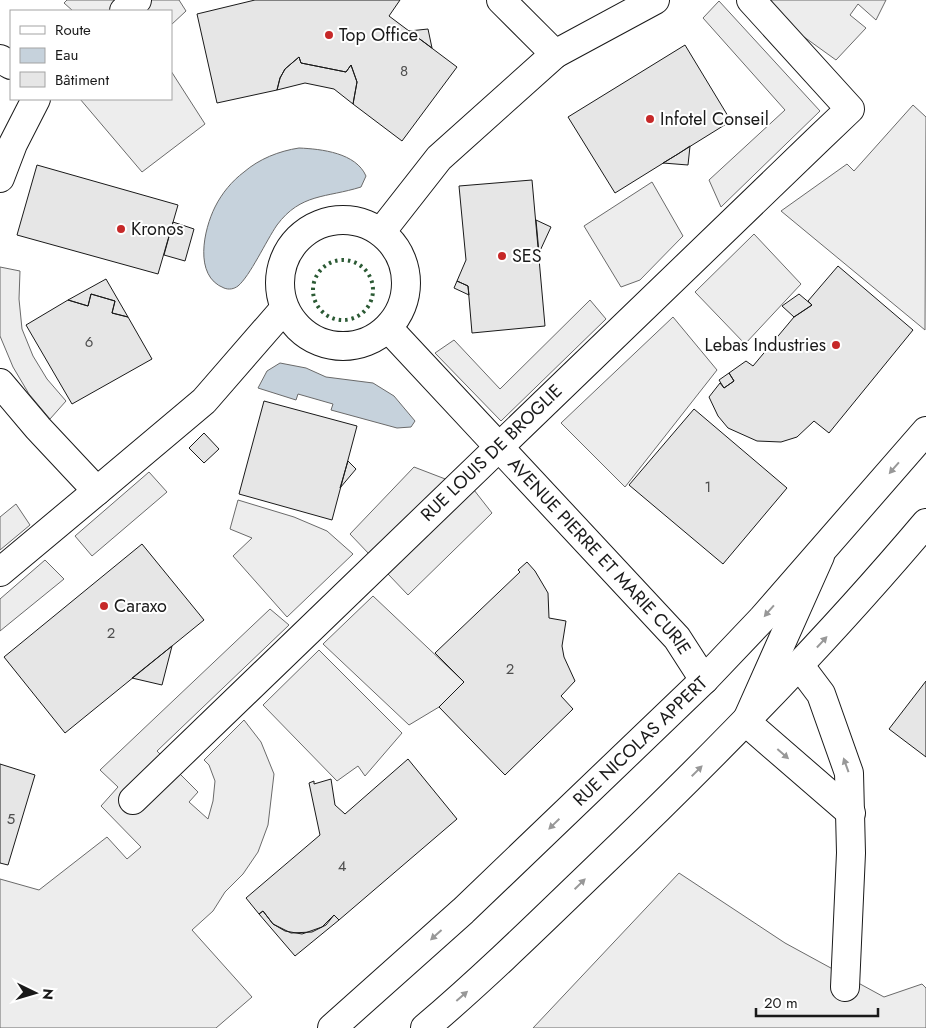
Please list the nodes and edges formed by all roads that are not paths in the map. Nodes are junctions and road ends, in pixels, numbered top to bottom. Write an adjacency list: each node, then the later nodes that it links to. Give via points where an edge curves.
1 (137, 0): 5 (street)
2 (501, 0): 6 (street)
3 (655, 0): 6 (street)
4 (750, 0): 14 (street, RUE LOUIS DE BROGLIE, via 850,109)
5 (125, 10)
6 (555, 54): 9 (street, via 439,158)
7 (35, 100): 8 (street)
8 (0, 178)
9 (381, 232): 10 (street, via 363,222 342,219 322,223 303,233 289,248 281,268 279,288); 11 (street, via 396,248 405,268 406,289 400,310)
10 (284, 309): 11 (street, via 296,326 312,339 331,346 352,346 372,340); 15 (street, via 204,401)
11 (388, 328): 14 (street, AVENUE PIERRE ET MARIE CURIE)
12 (0, 383): 15 (street)
13 (926, 431): 17 (street, RUE NICOLAS APPERT, one-way to 17)
14 (496, 447): 20 (street, AVENUE PIERRE ET MARIE CURIE, via 676,638); 22 (street, RUE LOUIS DE BROGLIE)
15 (97, 491): 18 (street)
16 (926, 523): 19 (street, one-way to 16)
17 (824, 548): 20 (street, RUE NICOLAS APPERT, one-way to 20); 21 (street)
18 (0, 572)
19 (800, 666): 21 (street); 23 (street, one-way to 19, via 849,773 821,694)
20 (704, 680): 25 (street, RUE NICOLAS APPERT, one-way to 25, via 463,911)
21 (746, 722): 23 (street, one-way to 23); 26 (street, one-way to 21, via 542,921)
22 (133, 800)
23 (851, 813): 24 (street)
24 (845, 987)
25 (332, 1028)
26 (425, 1028)

